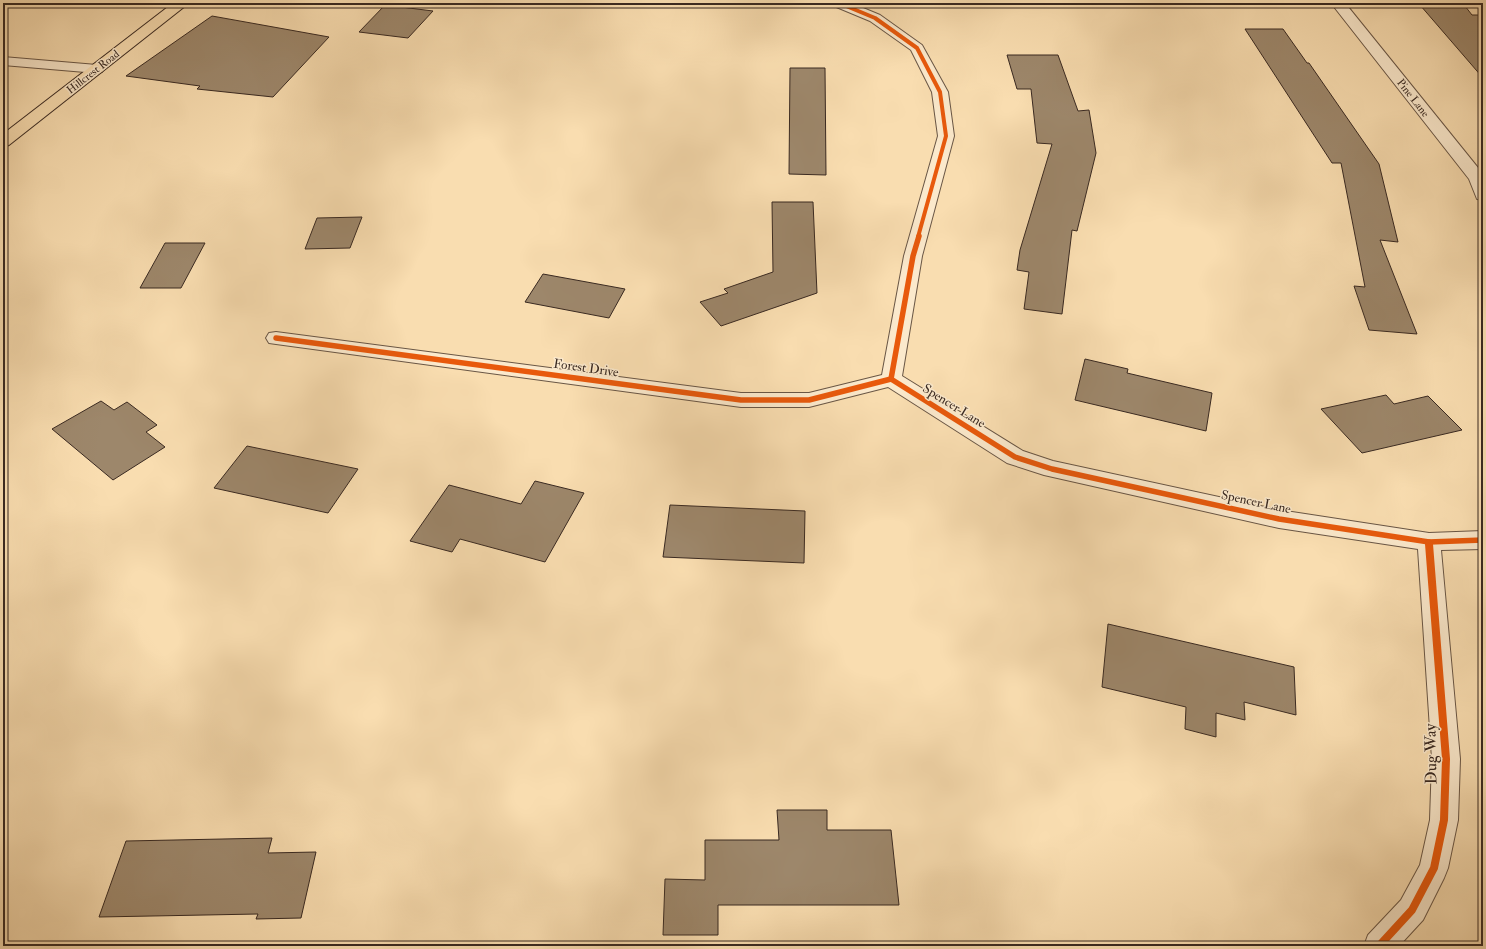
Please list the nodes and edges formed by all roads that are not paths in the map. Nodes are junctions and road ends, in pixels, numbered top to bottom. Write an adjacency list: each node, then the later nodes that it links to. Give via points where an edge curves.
1 (182, 3): 5 (main road, Hillcrest Road)
2 (840, 3): 9 (street, via 875,18 917,48 940,92 946,136 913,256)
3 (1338, 3): 7 (street, Pine Lane, via 1476,178)
4 (3, 62): 5 (street)
5 (97, 69): 6 (main road, Hillcrest Road)
6 (3, 142)
7 (1483, 195)
8 (276, 338): 9 (street, Forest Drive, via 741,400 809,400)
9 (891, 379): 11 (street, Spencer Lane, via 1015,457 1052,470 1279,519)
10 (1483, 540): 11 (street)
11 (1429, 542): 12 (street, Dug Way, via 1446,759 1444,820 1434,868 1412,910)
12 (1380, 946)

